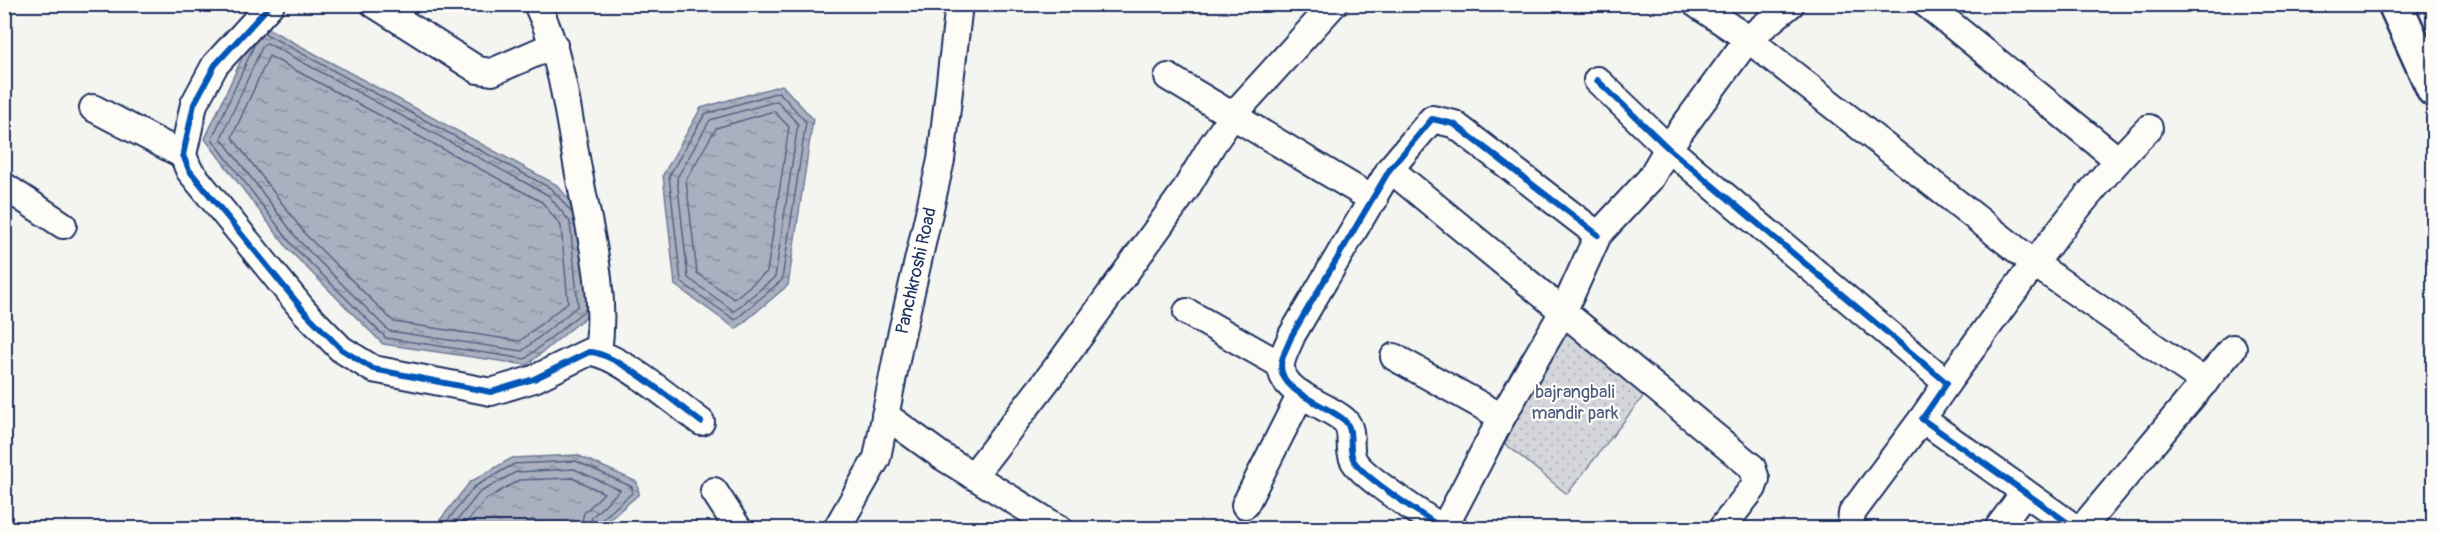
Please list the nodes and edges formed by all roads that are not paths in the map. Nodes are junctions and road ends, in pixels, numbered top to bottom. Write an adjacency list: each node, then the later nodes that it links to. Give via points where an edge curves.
1 (271, 4): 21 (street, via 215,65 194,104)
2 (374, 4): 13 (street, via 478,70 492,72)
3 (537, 4): 13 (street)
4 (959, 4): 38 (street, Panchkroshi Road, via 941,160)
5 (1334, 4): 18 (street)
6 (1696, 4): 11 (street)
7 (1791, 4): 11 (street)
8 (1926, 4): 22 (street)
9 (2395, 4): 12 (main road)
10 (2419, 4): 12 (main road)
11 (1748, 39): 20 (street); 28 (street)
12 (2424, 43): 16 (main road)
13 (554, 45): 32 (street, via 593,242 602,323)
14 (1168, 76): 18 (street)
15 (1597, 80): 20 (street)
16 (2433, 90)
17 (93, 108): 21 (street)
18 (1233, 115): 25 (street); 42 (street, via 1184,192)
19 (2149, 128): 22 (street)
20 (1668, 148): 27 (street, via 1650,179); 35 (street)
21 (183, 155): 32 (street, via 189,170 304,311 341,349 373,369 491,392 534,379 589,352)
22 (2117, 159): 28 (street)
23 (1390, 169): 25 (street); 27 (street, via 1432,119 1454,124); 29 (street)
24 (4, 186): 26 (street)
25 (1374, 200): 34 (street, via 1292,335)
26 (63, 225)
27 (1598, 235): 29 (street)
28 (2035, 264): 35 (street); 36 (street)
29 (1564, 310): 39 (street); 50 (street, via 1752,467 1756,479 1753,488)
30 (1187, 312): 34 (street)
31 (2234, 348): 36 (street)
32 (598, 352): 41 (street)
33 (1394, 357): 39 (street)
34 (1281, 365): 37 (street, via 1285,379)
35 (1947, 382): 40 (street)
36 (2205, 382): 54 (street)
37 (1301, 394): 45 (street); 49 (street, via 1346,422 1355,462 1366,473)
38 (885, 415): 42 (street); 47 (street, Panchkroshi Road, via 877,458)
39 (1502, 417): 49 (street)
40 (1922, 419): 44 (street); 51 (street, via 1852,513)
41 (701, 422)
42 (973, 476): 48 (street)
43 (714, 490): 46 (street)
44 (2024, 493): 52 (street); 53 (street)
45 (1245, 505)
46 (738, 528)
47 (837, 528)
48 (1058, 528)
49 (1443, 528)
50 (1722, 528)
51 (1853, 528)
52 (1998, 528)
53 (2075, 528)
54 (2082, 528)

